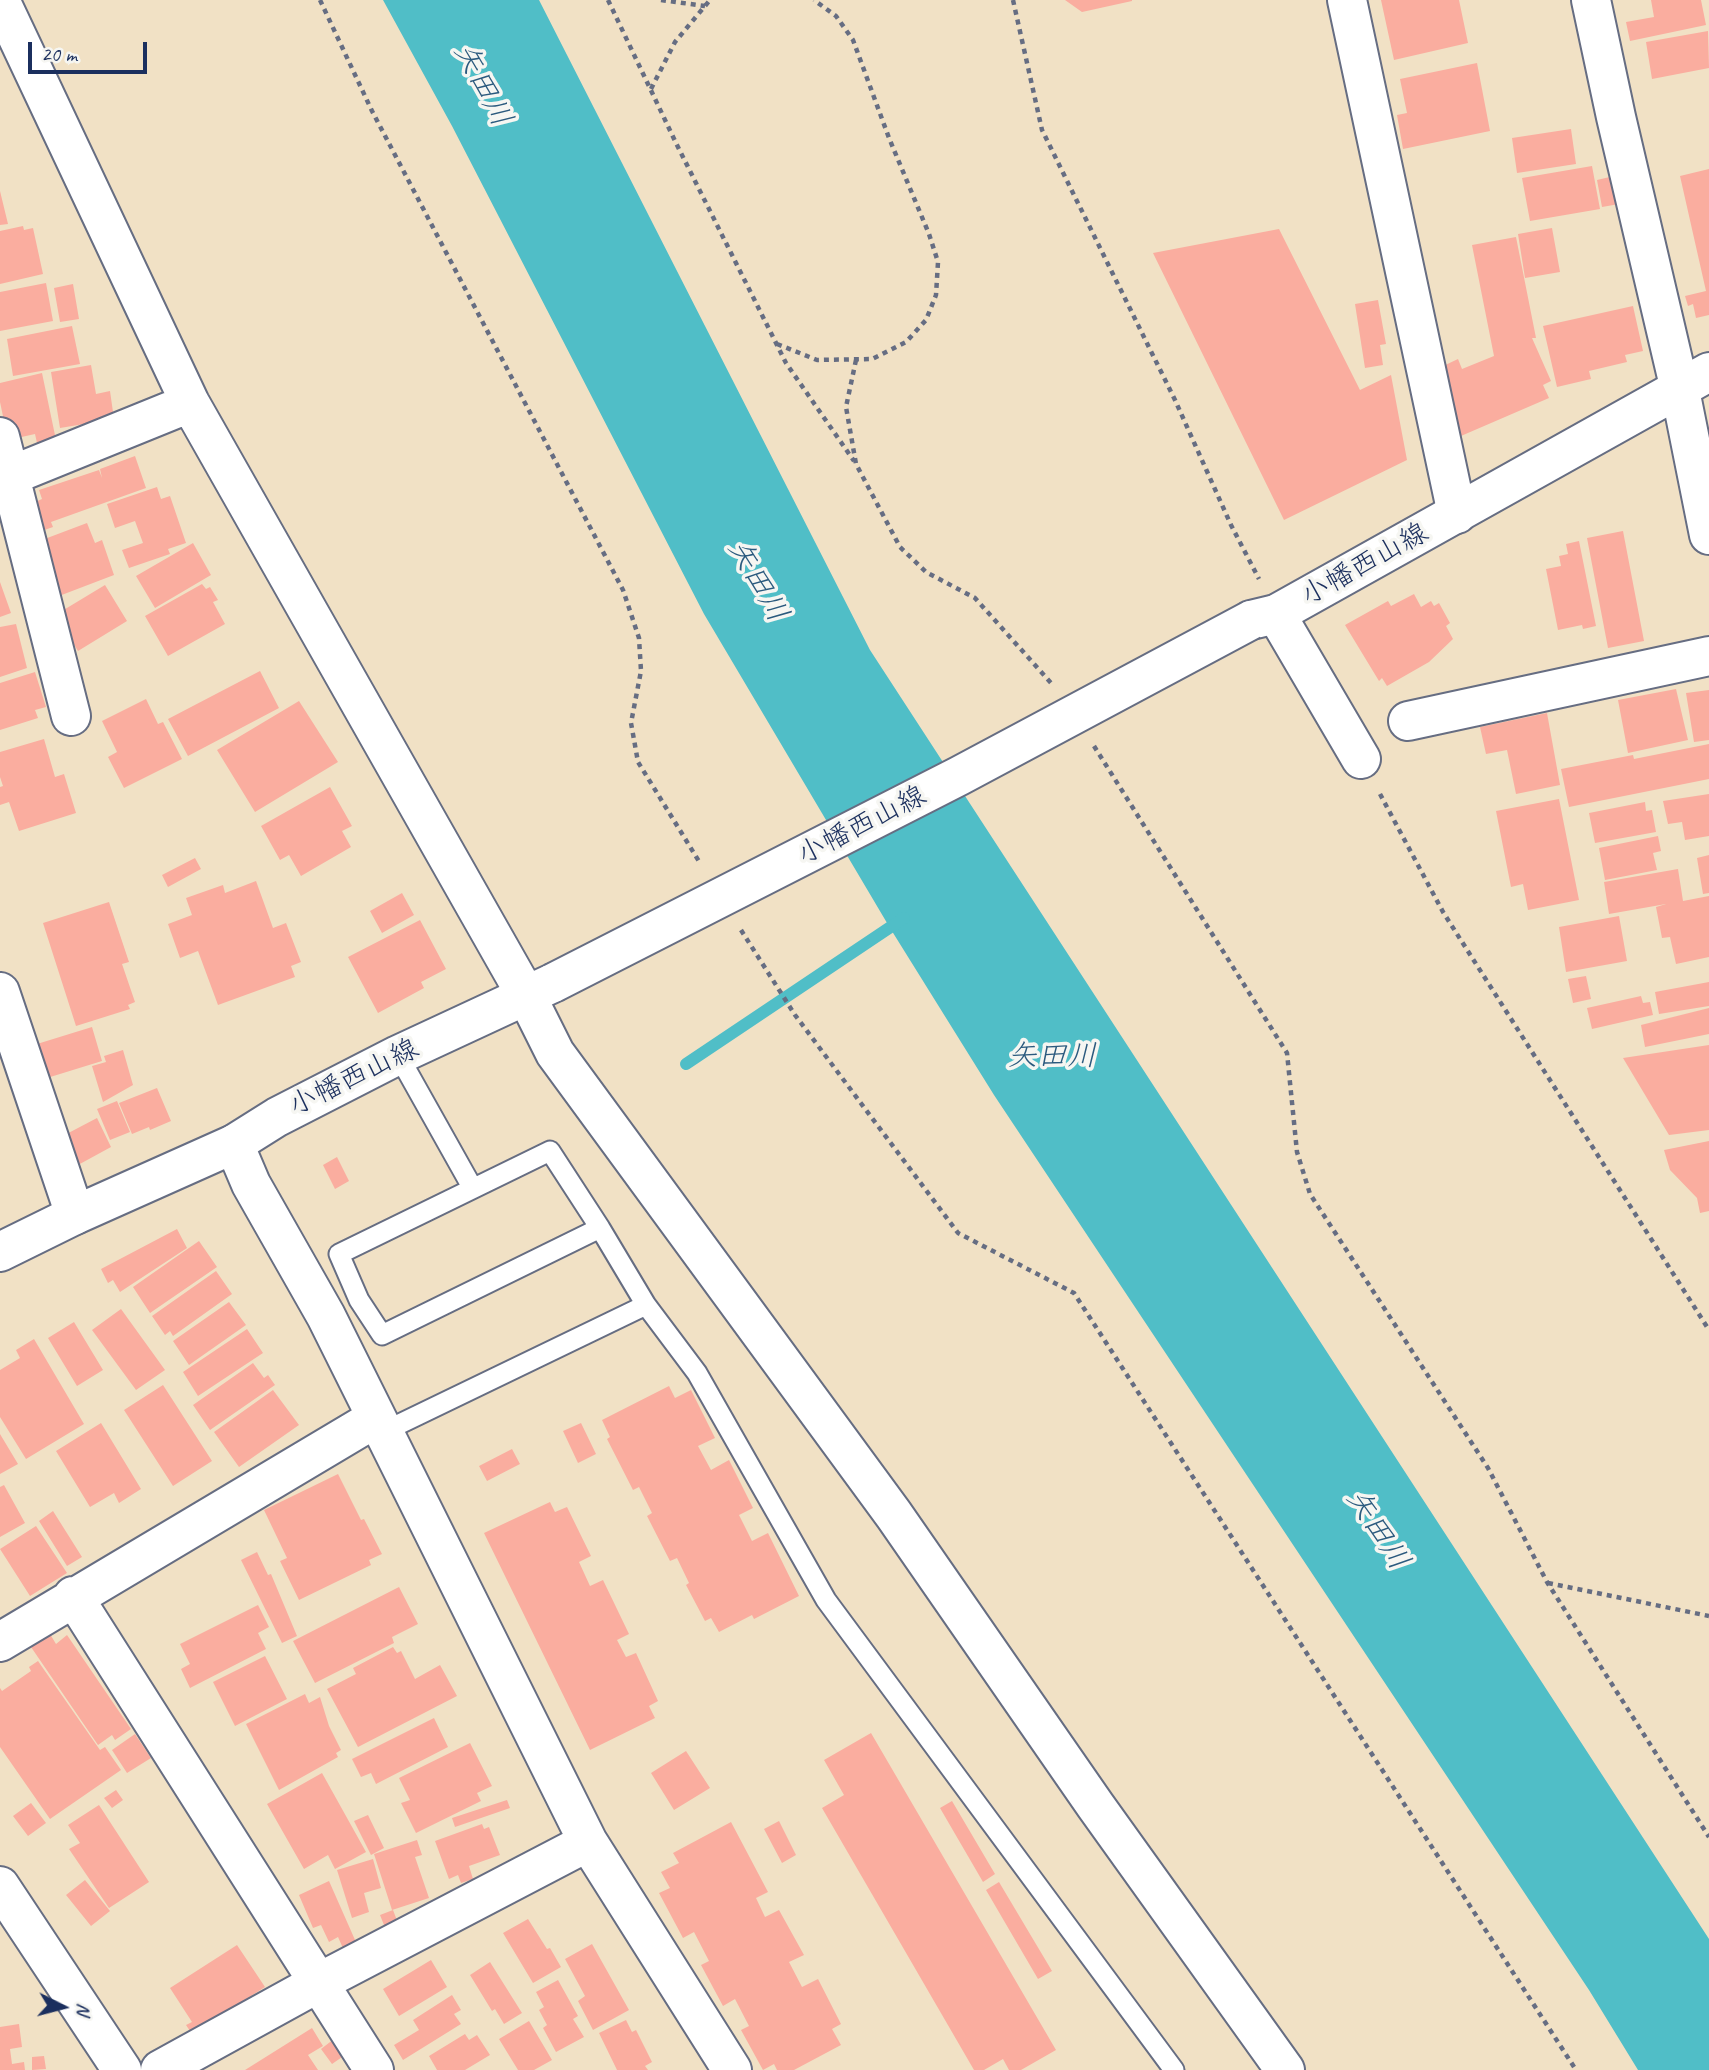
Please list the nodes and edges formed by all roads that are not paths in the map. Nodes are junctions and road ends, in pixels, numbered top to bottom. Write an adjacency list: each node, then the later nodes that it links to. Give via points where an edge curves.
1 (0, 0): 5 (street)
2 (1347, 0): 8 (street)
3 (1591, 0): 4 (street, via 1616,117)
4 (1695, 381): 8 (street, 小幡西山線); 9 (street)
5 (190, 403): 7 (street); 15 (street)
6 (0, 437): 7 (street)
7 (5, 478): 12 (street)
8 (1457, 514): 10 (street, 小幡西山線)
9 (1709, 535)
10 (1264, 617): 14 (street); 15 (street, 小幡西山線, bridge)
11 (1709, 656): 13 (street)
12 (71, 716)
13 (1408, 721)
14 (1361, 759)
15 (540, 990): 17 (street, 小幡西山線); 36 (street, via 555,1053 894,1515)
16 (0, 992): 20 (street)
17 (398, 1055): 18 (street, 小幡西山線); 19 (lane)
18 (234, 1144): 20 (street, 小幡西山線); 24 (street, via 251,1184)
19 (472, 1187): 21 (lane, via 550,1151); 24 (lane, via 339,1254)
20 (75, 1215): 22 (street, 小幡西山線)
21 (600, 1228): 23 (lane); 24 (lane, via 382,1335)
22 (0, 1252)
23 (646, 1305): 25 (lane); 35 (lane, via 697,1373 826,1600)
24 (343, 1308): 25 (street)
25 (379, 1425): 26 (street); 28 (street)
26 (74, 1596): 27 (street); 30 (street)
27 (0, 1642)
28 (588, 1842): 30 (street); 34 (street)
29 (0, 1886): 31 (street)
30 (318, 1983): 32 (street); 33 (street)
31 (122, 2070)
32 (160, 2070)
33 (374, 2070)
34 (732, 2070)
35 (1174, 2070)
36 (1285, 2070)

